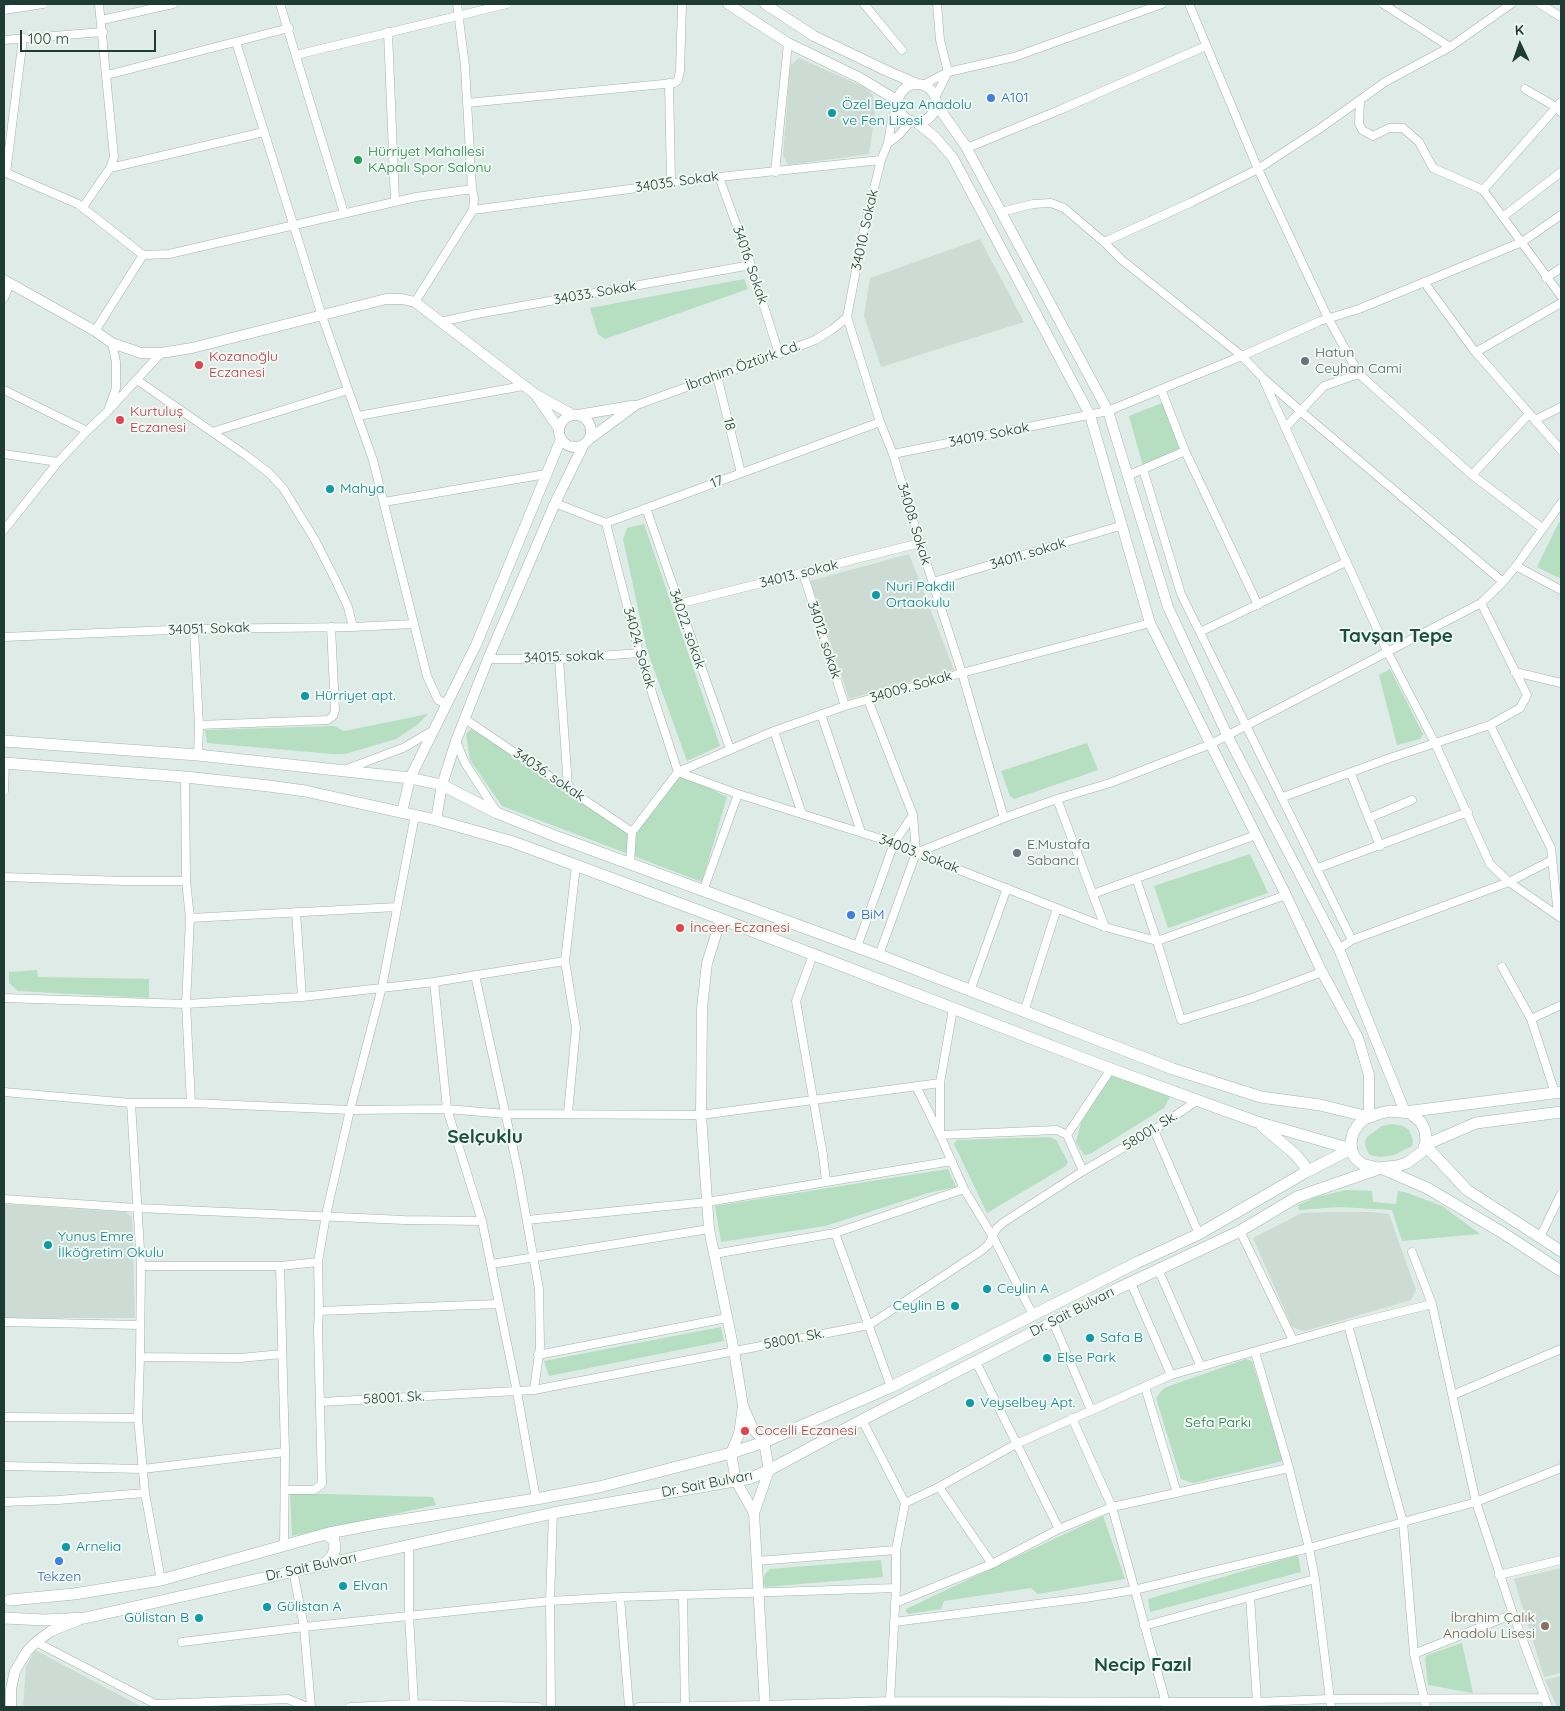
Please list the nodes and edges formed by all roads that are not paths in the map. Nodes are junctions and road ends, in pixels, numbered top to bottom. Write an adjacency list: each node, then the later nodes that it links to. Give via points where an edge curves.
1 (43, 4): 17 (street)
2 (100, 4): 20 (street)
3 (173, 4): 20 (street)
4 (280, 4): 21 (street)
5 (457, 4): 18 (street)
6 (507, 4): 18 (street)
7 (682, 4): 34 (street, via 680,71 678,80)
8 (728, 4): 27 (street)
9 (764, 4): 35 (street, via 814,36)
10 (864, 4): 30 (street)
11 (938, 4): 32 (street, via 940,40)
12 (1162, 4): 32 (street, via 1014,57)
13 (1189, 4): 28 (street)
14 (1383, 4): 29 (street)
15 (1511, 4): 29 (street)
16 (1540, 4): 19 (street)
17 (4, 10)
18 (459, 15): 23 (street); 39 (street)
19 (1561, 17)
20 (102, 20): 22 (street)
21 (289, 28): 26 (street); 31 (street)
22 (103, 32): 24 (street); 33 (street)
23 (388, 32): 31 (street); 56 (street)
24 (23, 38): 25 (street); 49 (street)
25 (4, 40)
26 (236, 42): 33 (street); 43 (street)
27 (788, 43): 40 (street, via 860,78); 50 (street)
28 (1206, 46): 45 (street); 48 (street)
29 (1450, 48): 37 (street, via 1386,82)
30 (902, 50)
31 (296, 55): 60 (street)
32 (948, 72): 35 (street); 38 (street)
33 (107, 75): 47 (street, via 114,157)
34 (669, 83): 39 (street); 53 (street)
35 (920, 84): 38 (street, via 933,92); 40 (street, via 905,88)
36 (1525, 88): 41 (street)
37 (1360, 100): 48 (street); 55 (street, via 1359,123 1362,130 1373,136 1389,128 1403,128 1419,142 1433,168)
38 (936, 101): 42 (street, via 935,110 927,119); 45 (street)
39 (467, 103): 54 (street)
40 (898, 103): 42 (street, via 902,114); 44 (street)
41 (1560, 107): 55 (street)
42 (913, 121): 44 (street); 102 (street, via 935,137 953,158)
43 (264, 132): 47 (street); 63 (street)
44 (888, 143): 46 (street, 34010. Sokak)
45 (967, 148): 59 (street)
46 (881, 160): 50 (street, 34035. Sokak); 77 (street, 34010. Sokak)
47 (110, 168): 57 (street)
48 (1258, 169): 64 (street); 78 (street)
49 (5, 172): 57 (street)
50 (775, 172): 52 (street, 34035. Sokak)
51 (1561, 172): 62 (street)
52 (719, 177): 53 (street, 34035. Sokak); 67 (street, 34016. Sokak)
53 (671, 183): 58 (street, 34035. Sokak)
54 (472, 189): 56 (street); 58 (street)
55 (1483, 190): 62 (street)
56 (395, 202): 60 (street)
57 (83, 207): 66 (street)
58 (473, 210): 74 (street)
59 (1001, 212): 64 (street, via 1051,203 1064,208); 98 (street)
60 (344, 213): 63 (street)
61 (1561, 215): 65 (street, 34019. Sokak)
62 (1504, 216): 65 (street)
63 (294, 224): 66 (street, via 169,254); 76 (street)
64 (1104, 242): 85 (street)
65 (1522, 242): 69 (street); 71 (street, 34019. Sokak)
66 (143, 255): 80 (street)
67 (751, 265): 79 (street, 34033. Sokak); 84 (street, 34016. Sokak)
68 (1561, 268): 69 (street)
69 (1546, 278): 72 (street)
70 (7, 281): 73 (street); 80 (street)
71 (1424, 282): 78 (street, 34019. Sokak); 82 (street)
72 (1561, 296)
73 (4, 298)
74 (415, 302): 76 (street, via 386,300); 79 (street)
75 (1561, 303): 82 (street)
76 (322, 316): 83 (street); 93 (street)
77 (847, 317): 84 (street, İbrahim Öztürk Cd., via 815,340); 104 (street, 34008. Sokak)
78 (1328, 318): 85 (street, 34019. Sokak); 86 (street)
79 (440, 322): 90 (street)
80 (95, 331): 81 (street)
81 (112, 344): 83 (street, via 141,354); 97 (street, via 116,388)
82 (1476, 352): 103 (street)
83 (161, 354): 89 (street)
84 (779, 354): 87 (street, İbrahim Öztürk Cd.)
85 (1242, 356): 88 (street); 91 (street, 34019. Sokak)
86 (1359, 374): 99 (street, via 1324,386); 118 (street)
87 (717, 376): 95 (street, İbrahim Öztürk Cd.); 116 (street, 18)
88 (1262, 377): 99 (street); 105 (street)
89 (137, 380): 97 (street); 107 (street)
90 (523, 386): 94 (street); 101 (street)
91 (1161, 389): 98 (street, 34019. Sokak); 111 (street)
92 (4, 390): 106 (street)
93 (348, 390): 101 (street); 107 (street)
94 (535, 394): 100 (street); 108 (street)
95 (634, 406): 100 (street); 109 (street)
96 (1561, 407): 103 (street)
97 (108, 411): 106 (street)
98 (1108, 411): 102 (street, 34019. Sokak); 119 (street)
99 (1300, 411): 105 (street); 133 (street)
100 (576, 415): 108 (street, via 563,419); 109 (street, via 590,425)
101 (358, 416): 120 (street)
102 (1088, 416): 113 (street, 34019. Sokak); 125 (street)
103 (1532, 417): 110 (street); 118 (street)
104 (880, 422): 113 (street, 34008. Sokak); 116 (street, 17)
105 (1285, 428): 129 (street)
106 (87, 431): 114 (street)
107 (212, 432): 141 (street, via 248,456 283,488 334,577)
108 (560, 434): 109 (street, via 569,446); 117 (street)
109 (586, 442): 121 (street)
110 (1561, 450)
111 (1185, 451): 115 (street); 137 (street)
112 (4, 454): 114 (street)
113 (893, 454): 128 (street, 34008. Sokak)
114 (58, 462): 127 (street)
115 (1143, 469): 119 (street); 143 (street, via 1181,594)
116 (741, 473): 123 (street, 17)
117 (546, 474): 120 (street); 153 (street, via 476,645)
118 (1472, 475): 126 (street)
119 (1127, 476): 162 (street, via 1168,607)
120 (384, 502): 139 (street)
121 (555, 503): 124 (street); 147 (street)
122 (1561, 503): 126 (street)
123 (646, 508): 124 (street, 17); 136 (street, 34022. sokak)
124 (606, 523): 145 (street, 34024. Sokak)
125 (1123, 526): 132 (street, 34011. sokak); 138 (street)
126 (1542, 528): 130 (street)
127 (4, 530)
128 (920, 543): 131 (street, 34013. sokak); 132 (street, 34008. Sokak)
129 (1346, 562): 137 (street); 146 (street)
130 (1516, 566): 133 (street); 134 (street)
131 (803, 573): 136 (street, 34013. sokak); 154 (street, 34012. sokak)
132 (933, 582): 150 (street, 34008. Sokak)
133 (1503, 582): 135 (street)
134 (1561, 590)
135 (1481, 603): 146 (street); 149 (street)
136 (678, 604): 167 (street, 34022. sokak)
137 (1258, 605): 143 (street)
138 (1150, 623): 150 (street, 34009. Sokak); 166 (street)
139 (413, 624): 141 (street, 34051. Sokak); 153 (street, via 427,676 438,700)
140 (331, 627): 141 (street, 34051. Sokak); 142 (street, 34051. Sokak); 157 (street, via 334,716 328,720)
141 (353, 627)
142 (194, 629): 144 (street, 34051. Sokak); 157 (street)
143 (1200, 632): 159 (street)
144 (4, 637)
145 (639, 653): 148 (street, 34015. sokak); 171 (street, 34024. Sokak)
146 (1388, 653): 159 (street); 165 (street)
147 (488, 659): 148 (street, 34015. sokak); 156 (street)
148 (559, 659): 176 (street)
149 (1516, 672): 151 (street); 158 (street, via 1527,695 1520,708)
150 (962, 673): 152 (street, 34009. Sokak); 188 (street, 34008. Sokak)
151 (1561, 683)
152 (868, 700): 154 (street, 34009. Sokak); 187 (street)
153 (448, 704): 160 (street)
154 (846, 706): 155 (street, 34009. Sokak)
155 (821, 714): 161 (street, 34009. Sokak); 192 (street)
156 (465, 719): 164 (street); 176 (street, 34036. sokak)
157 (199, 725): 168 (street)
158 (1490, 725): 165 (street); 197 (street, via 1551,848)
159 (1246, 727): 162 (street); 179 (street)
160 (435, 729): 170 (street, via 403,748); 174 (street)
161 (774, 731): 167 (street, 34009. Sokak); 185 (street)
162 (1228, 737): 166 (street); 219 (street)
163 (4, 741): 168 (main road)
164 (456, 741): 175 (street); 184 (street, via 465,763)
165 (1435, 743): 172 (street); 183 (street)
166 (1211, 744): 180 (street, via 1110,783); 193 (street)
167 (730, 749): 171 (street, 34009. Sokak)
168 (198, 755): 170 (main road)
169 (4, 763): 173 (main road); 177 (street)
170 (343, 770): 174 (main road)
171 (678, 772): 178 (street, 34003. Sokak); 191 (street)
172 (1351, 774): 179 (street); 189 (street)
173 (185, 777): 182 (main road, via 305,791); 203 (street)
174 (410, 778): 175 (main road); 182 (street)
175 (442, 785): 184 (main road); 190 (street)
176 (568, 787): 191 (street, 34036. sokak)
177 (4, 791)
178 (738, 794): 185 (street, 34003. Sokak); 206 (street)
179 (1283, 797): 200 (street)
180 (1057, 799): 188 (street); 207 (street)
181 (1412, 800): 189 (street)
182 (402, 812): 186 (main road)
183 (1468, 812): 195 (street); 204 (street, via 1490,864)
184 (497, 813): 198 (main road)
185 (802, 814): 192 (street, 34003. Sokak)
186 (414, 815): 190 (main road); 209 (street)
187 (914, 815): 194 (street); 196 (street)
188 (1004, 818): 196 (street)
189 (1369, 818): 195 (street)
190 (436, 820): 199 (main road, via 513,842)
191 (632, 832): 198 (street)
192 (861, 832): 194 (street, 34003. Sokak)
193 (1256, 835): 202 (street); 208 (street)
194 (894, 843): 196 (street, 34003. Sokak); 218 (street)
195 (1380, 846): 200 (street)
196 (916, 853): 205 (street, 34003. Sokak); 221 (street)
197 (1552, 860): 204 (street); 212 (street)
198 (630, 864): 206 (main road)
199 (576, 866): 214 (main road); 222 (street)
200 (1318, 868): 216 (street)
201 (4, 877): 203 (street)
202 (1136, 878): 207 (street); 217 (street)
203 (186, 881): 213 (street)
204 (1508, 882): 212 (street); 216 (street)
205 (1007, 888): 210 (street, 34003. Sokak); 228 (street)
206 (703, 891): 218 (main road)
207 (1093, 894): 215 (street)
208 (1286, 895): 217 (street); 224 (street)
209 (397, 907): 211 (street); 227 (street)
210 (1057, 908): 215 (street, 34003. Sokak); 235 (street)
211 (296, 912): 213 (street); 230 (street)
212 (1560, 916)
213 (190, 918): 232 (street)
214 (721, 919): 220 (main road); 252 (street, via 707,963 702,1008)
215 (1105, 927): 217 (street, 34003. Sokak)
216 (1352, 940): 219 (street)
217 (1157, 941): 224 (street, via 1181,1020)
218 (857, 947): 221 (main road)
219 (1339, 949): 248 (street)
220 (812, 955): 234 (main road); 242 (street, via 796,1001)
221 (879, 955): 228 (main road)
222 (565, 961): 225 (street); 250 (street, via 576,1028)
223 (1502, 967): 236 (street)
224 (1322, 972): 253 (street, via 1358,1038 1369,1075)
225 (475, 975): 226 (street); 251 (street)
226 (434, 982): 227 (street); 246 (street)
227 (382, 988): 230 (street); 247 (street)
228 (970, 991): 235 (main road)
229 (4, 994): 231 (street)
230 (302, 997): 232 (street)
231 (4, 998): 232 (street)
232 (186, 1004): 245 (street)
233 (1561, 1005): 236 (street)
234 (953, 1009): 237 (main road); 238 (street)
235 (1024, 1012): 253 (main road, via 1173,1069 1261,1097 1320,1105)
236 (1531, 1019): 241 (street)
237 (1111, 1069): 243 (main road); 257 (street)
238 (940, 1083): 239 (street); 256 (street)
239 (916, 1086): 242 (street); 256 (street)
240 (4, 1092): 244 (street)
241 (1558, 1093): 248 (main road)
242 (814, 1100): 252 (street); 264 (street)
243 (1198, 1100): 254 (main road); 255 (street, 58001. Sk.)
244 (130, 1103): 245 (street); 269 (street)
245 (191, 1103): 247 (street)
246 (447, 1109): 247 (street); 251 (street); 272 (street)
247 (350, 1110): 270 (street)
248 (1405, 1112): 253 (main road, via 1391,1111); 258 (main road, via 1421,1122)
249 (1561, 1112): 258 (main road, via 1476,1123)
250 (568, 1113): 251 (street); 252 (street)
251 (505, 1114): 271 (street)
252 (701, 1115): 268 (street)
253 (1368, 1117): 259 (main road, via 1352,1133)
254 (1257, 1122): 259 (main road); 263 (main road, via 1296,1155)
255 (1154, 1130): 262 (street, 58001. Sk.); 276 (street)
256 (940, 1135): 257 (street, via 1056,1130); 260 (street)
257 (1067, 1135): 262 (street)
258 (1425, 1145): 261 (main road, via 1423,1151 1407,1163); 278 (main road, via 1467,1190)
259 (1351, 1149): 261 (main road, via 1362,1164); 263 (main road, Dr. Sait Bulvarı)
260 (952, 1161): 264 (street); 265 (street)
261 (1381, 1168): 274 (main road, Dr. Sait Bulvarı, via 1297,1197); 288 (main road, via 1427,1188)
262 (1083, 1171): 277 (street, 58001. Sk., via 1004,1222)
263 (1306, 1172): 276 (main road, Dr. Sait Bulvarı)
264 (826, 1181): 268 (street)
265 (964, 1189): 275 (street); 277 (street)
266 (1561, 1194): 278 (street)
267 (4, 1199): 269 (street)
268 (707, 1202): 271 (street); 273 (street)
269 (137, 1208): 270 (street); 285 (street)
270 (326, 1215): 272 (street); 283 (street)
271 (527, 1220): 282 (street)
272 (482, 1221): 284 (street)
273 (709, 1229): 281 (street); 282 (street)
274 (1240, 1231): 287 (main road, Dr. Sait Bulvarı); 300 (street)
275 (835, 1233): 281 (street); 298 (street)
276 (1199, 1234): 293 (main road, Dr. Sait Bulvarı)
277 (993, 1237): 293 (street); 298 (street, 58001. Sk., via 981,1251)
278 (1540, 1237): 279 (main road)
279 (1561, 1251)
280 (1412, 1252): 291 (street)
281 (714, 1254): 294 (street)
282 (534, 1257): 284 (street); 305 (street, via 540,1289)
283 (318, 1262): 286 (street); 292 (street)
284 (492, 1264): 290 (street)
285 (141, 1266): 286 (street); 297 (street)
286 (280, 1266): 304 (street)
287 (1158, 1270): 289 (main road, Dr. Sait Bulvarı); 308 (street)
288 (1561, 1271)
289 (1131, 1282): 296 (main road, Dr. Sait Bulvarı); 309 (street)
290 (499, 1304): 292 (street); 313 (street)
291 (1432, 1304): 299 (street); 314 (street)
292 (319, 1312): 315 (street)
293 (1033, 1315): 310 (main road, Dr. Sait Bulvarı)
294 (727, 1318): 302 (street); 305 (street)
295 (4, 1322): 297 (street)
296 (1053, 1322): 307 (main road, Dr. Sait Bulvarı); 317 (street)
297 (140, 1325): 306 (street)
298 (869, 1325): 302 (street, 58001. Sk.); 310 (street)
299 (1348, 1325): 300 (street); 343 (street)
300 (1293, 1340): 303 (street)
301 (1561, 1349): 314 (street)
302 (734, 1351): 312 (street, 58001. Sk.); 316 (street)
303 (1255, 1352): 308 (street); 327 (street)
304 (282, 1354): 306 (street, via 240,1358); 324 (street)
305 (538, 1356): 312 (street)
306 (140, 1357): 319 (street)
307 (976, 1362): 321 (main road, Dr. Sait Bulvarı); 323 (street)
308 (1201, 1367): 309 (street)
309 (1171, 1375): 311 (street)
310 (891, 1387): 322 (main road, Dr. Sait Bulvarı)
311 (1145, 1388): 317 (street); 335 (street)
312 (534, 1390): 313 (street, 58001. Sk.)
313 (517, 1392): 315 (street, 58001. Sk.); 336 (street)
314 (1454, 1395): 338 (street)
315 (321, 1402): 333 (street, via 322,1484 314,1490)
316 (743, 1406): 322 (street, via 753,1430); 325 (street, via 740,1434)
317 (1091, 1410): 320 (street)
318 (4, 1417): 319 (street)
319 (138, 1418): 329 (street)
320 (1072, 1418): 323 (street); 340 (street)
321 (862, 1420): 330 (main road, Dr. Sait Bulvarı); 339 (street)
322 (764, 1442): 325 (main road, Dr. Sait Bulvarı); 330 (street)
323 (1016, 1444): 332 (street); 344 (street)
324 (285, 1452): 329 (street); 333 (street)
325 (731, 1453): 331 (street); 336 (main road, Dr. Sait Bulvarı, via 599,1487)
326 (4, 1466): 329 (street)
327 (1289, 1468): 335 (street); 348 (street)
328 (1561, 1468): 338 (street)
329 (142, 1469): 334 (street)
330 (769, 1470): 331 (main road, Dr. Sait Bulvarı); 342 (street)
331 (736, 1481): 341 (main road, Dr. Sait Bulvarı); 342 (street)
332 (939, 1487): 339 (street); 353 (street)
333 (285, 1490): 346 (street)
334 (145, 1493): 337 (street); 357 (street)
335 (1177, 1493): 340 (street)
336 (536, 1499): 345 (main road, Dr. Sait Bulvarı)
337 (4, 1502)
338 (1476, 1502): 343 (street); 355 (street)
339 (905, 1503): 349 (street)
340 (1112, 1507): 344 (street); 359 (street)
341 (553, 1513): 347 (main road, Dr. Sait Bulvarı); 365 (street)
342 (754, 1513): 351 (street)
343 (1403, 1522): 348 (street); 376 (street)
344 (1059, 1528): 353 (street)
345 (326, 1534): 346 (main road, Dr. Sait Bulvarı); 352 (main road, via 334,1540 335,1549)
346 (284, 1546): 357 (main road, Dr. Sait Bulvarı)
347 (409, 1546): 352 (main road, Dr. Sait Bulvarı); 368 (street)
348 (1309, 1548): 356 (street); 359 (street)
349 (896, 1550): 351 (street); 358 (street)
350 (1561, 1560): 355 (street)
351 (757, 1561): 360 (street)
352 (325, 1563): 354 (main road, Dr. Sait Bulvarı)
353 (992, 1564): 366 (street)
354 (293, 1570): 370 (main road, Dr. Sait Bulvarı); 373 (street)
355 (1500, 1575): 367 (street)
356 (1315, 1579): 363 (street); 381 (street)
357 (161, 1580): 364 (main road, Dr. Sait Bulvarı, via 74,1594)
358 (896, 1588): 360 (street); 366 (street)
359 (1134, 1590): 371 (street); 372 (street)
360 (758, 1592): 361 (street); 387 (street)
361 (683, 1595): 362 (street); 386 (street)
362 (620, 1597): 365 (street); 395 (street)
363 (1250, 1597): 372 (street); 380 (street)
364 (7, 1600)
365 (550, 1601): 368 (street); 394 (street)
366 (895, 1603): 371 (street)
367 (1513, 1614): 376 (street); 377 (street)
368 (409, 1616): 373 (street); 383 (street)
369 (4, 1618): 370 (main road, Dr. Sait Bulvarı)
370 (85, 1618): 374 (street, via 51,1631)
371 (894, 1622): 378 (street)
372 (1144, 1626): 384 (street)
373 (304, 1627): 375 (street); 391 (street)
374 (36, 1642): 385 (street); 388 (street, via 15,1671)
375 (182, 1642)
376 (1414, 1654): 382 (street)
377 (1544, 1698): 382 (street); 397 (street)
378 (890, 1701): 384 (street); 387 (street)
379 (209, 1702): 385 (street); 389 (street); 390 (street, via 288,1699)
380 (1257, 1702): 381 (street); 384 (street)
381 (1330, 1703): 382 (street)
382 (1426, 1703)
383 (414, 1704): 392 (street); 393 (street)
384 (1166, 1704)
385 (159, 1706)
386 (685, 1706): 387 (street); 396 (street)
387 (765, 1706)
388 (11, 1707)
389 (202, 1707)
390 (307, 1707)
391 (311, 1707)
392 (350, 1707)
393 (538, 1707)
394 (551, 1707)
395 (629, 1707)
396 (639, 1707)
397 (1548, 1707)

